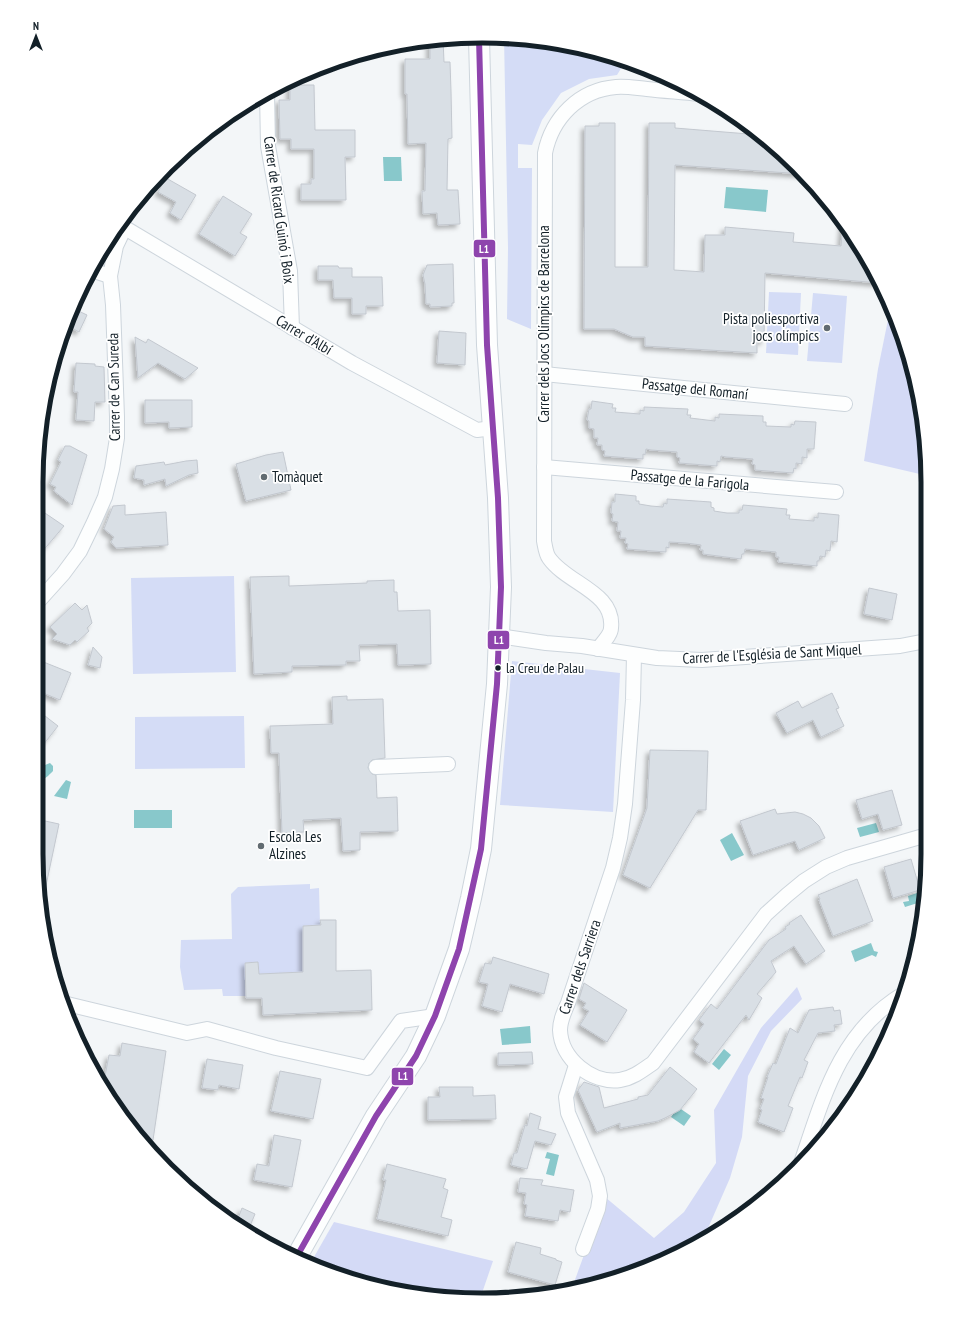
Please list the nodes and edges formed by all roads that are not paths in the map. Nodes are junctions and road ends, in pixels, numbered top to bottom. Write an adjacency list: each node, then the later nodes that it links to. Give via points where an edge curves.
1 (479, 43): 11 (street, via 487,345)
2 (684, 93): 9 (street, Carrer dels Jocs Olímpics de Barcelona, via 629,87 602,90 572,106 554,127 544,160)
3 (267, 100): 8 (street, Carrer de Ricard Guinó i Boix, via 268,146 290,271)
4 (126, 226): 8 (street, Carrer d'Albí)
5 (119, 235): 7 (street, Carrer de Can Sureda)
6 (97, 272): 7 (street)
7 (110, 276): 14 (street, Carrer de Can Sureda, via 117,417 117,438 112,469 105,497 80,551)
8 (292, 328): 11 (street, Carrer d'Albí, via 477,430)
9 (544, 374): 10 (street, Passatge del Romaní); 12 (street, Carrer dels Jocs Olímpics de Barcelona)
10 (845, 404)
11 (493, 428): 15 (street, via 501,588)
12 (544, 467): 13 (street, Passatge de la Farigola); 17 (street, Carrer dels Jocs Olímpics de Barcelona, via 544,541 549,558 566,575 603,600 610,613 611,630)
13 (836, 492)
14 (43, 596)
15 (499, 636): 17 (street, Carrer de l'Església de Sant Miquel); 24 (street, via 497,684 481,849 459,949)
16 (921, 642): 18 (street, Carrer de l'Església de Sant Miquel, via 702,660)
17 (598, 649): 18 (street, Carrer de l'Església de Sant Miquel)
18 (634, 655): 25 (street, Carrer dels Sarriera, via 625,804 618,845 605,895 561,1018 562,1042)
19 (448, 764): 20 (street)
20 (376, 767)
21 (921, 837): 25 (street, Carrer dels Sarriera, via 847,858 826,867 787,895 766,914 653,1063 636,1075 620,1080 605,1080)
22 (897, 998): 26 (street, via 869,1022 848,1047 829,1084)
23 (70, 1005): 24 (street, via 187,1033 207,1029 276,1048 367,1068 401,1021)
24 (435, 1016): 28 (street, via 416,1056 376,1116)
25 (576, 1065): 27 (street, via 566,1097 568,1114 597,1180 600,1196 598,1209)
26 (806, 1150)
27 (583, 1249)
28 (299, 1253)

